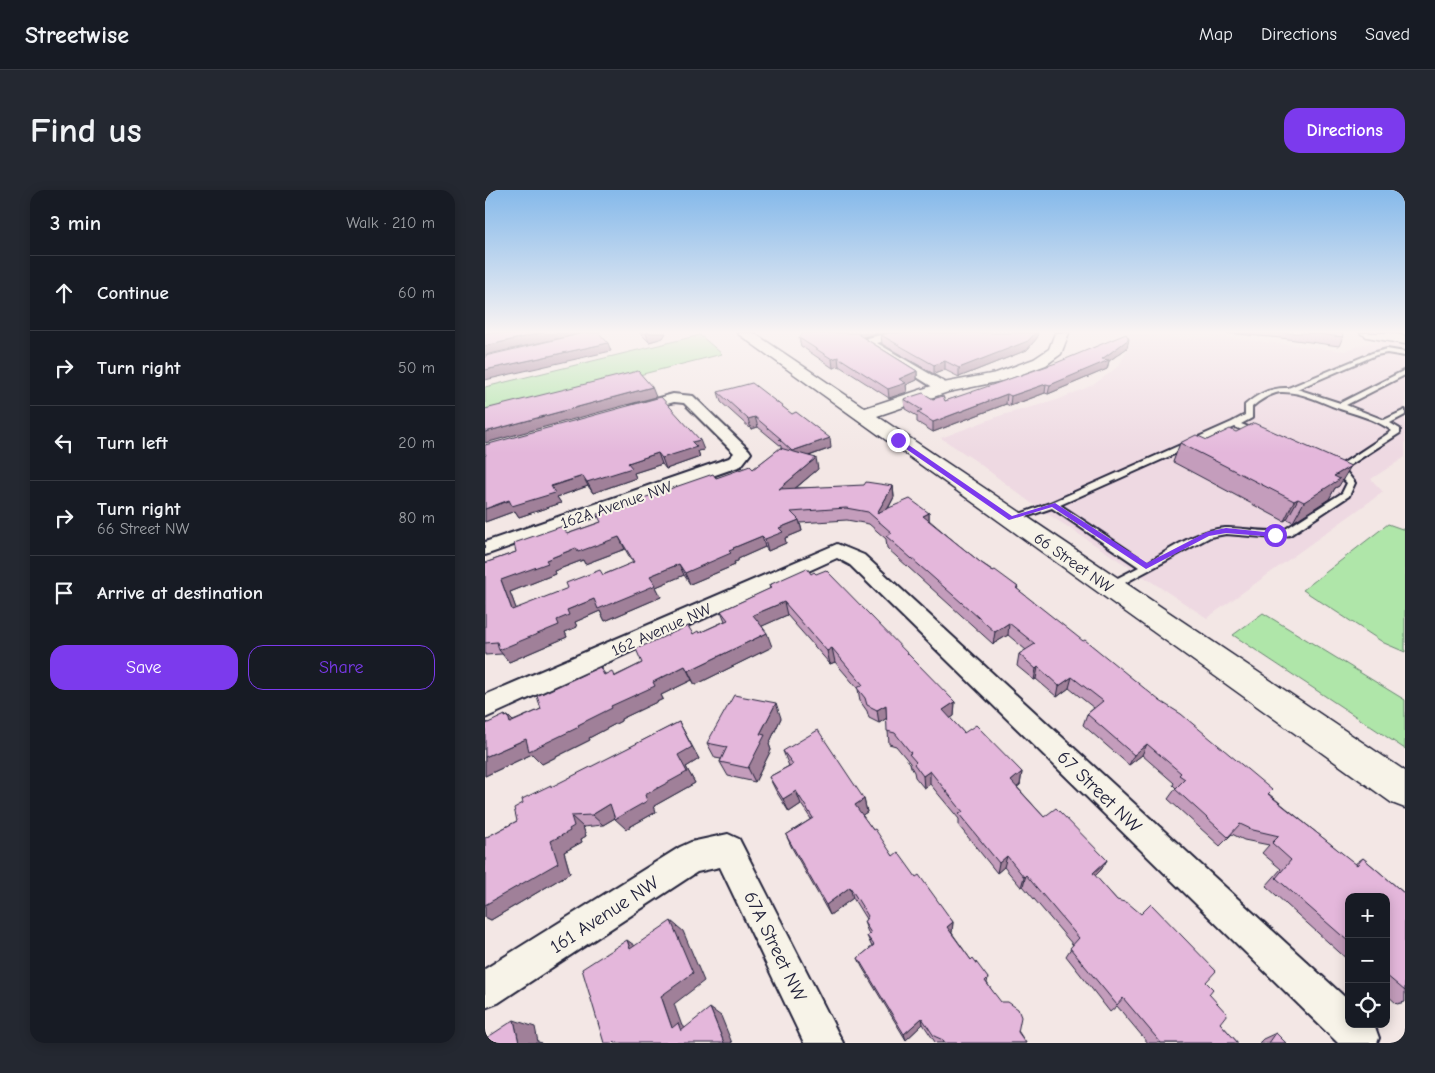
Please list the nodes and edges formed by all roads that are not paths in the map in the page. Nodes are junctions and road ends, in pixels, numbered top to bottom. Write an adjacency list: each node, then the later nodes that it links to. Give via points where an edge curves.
1 (801, 373): 11 (main road, 66 Street NW)
2 (919, 373): 6 (street)
3 (1011, 373): 6 (main road)
4 (1330, 373): 7 (lane)
5 (1403, 373): 8 (lane)
6 (944, 388): 11 (main road)
7 (1289, 390): 8 (lane); 13 (lane, via 1268,393 1256,400 1248,408 1249,416)
8 (1339, 406): 12 (lane)
9 (1405, 412): 12 (lane)
10 (617, 414): 19 (street, 162A Avenue NW, via 673,398 688,399 743,453 735,462)
11 (861, 415): 18 (main road, 66 Street NW)
12 (1385, 423): 16 (lane, via 1397,431)
13 (1235, 424): 14 (lane); 17 (lane)
14 (1268, 438)
15 (1323, 462): 16 (lane)
16 (1339, 469): 21 (lane, via 1351,483 1346,494 1287,533 1275,535 1226,530 1207,534)
17 (1053, 505): 18 (lane); 21 (lane)
18 (1011, 519): 22 (main road, 66 Street NW)
19 (485, 549)
20 (837, 550): 23 (street, 162 Avenue NW); 27 (street, 67 Street NW, via 857,560)
21 (1146, 567): 22 (lane)
22 (1110, 587): 24 (main road, 66 Street NW)
23 (485, 707)
24 (1405, 791)
25 (728, 850): 26 (street, 161 Avenue NW, via 691,858); 28 (street, 67A Street NW)
26 (485, 990)
27 (1358, 1041)
28 (824, 1043)

